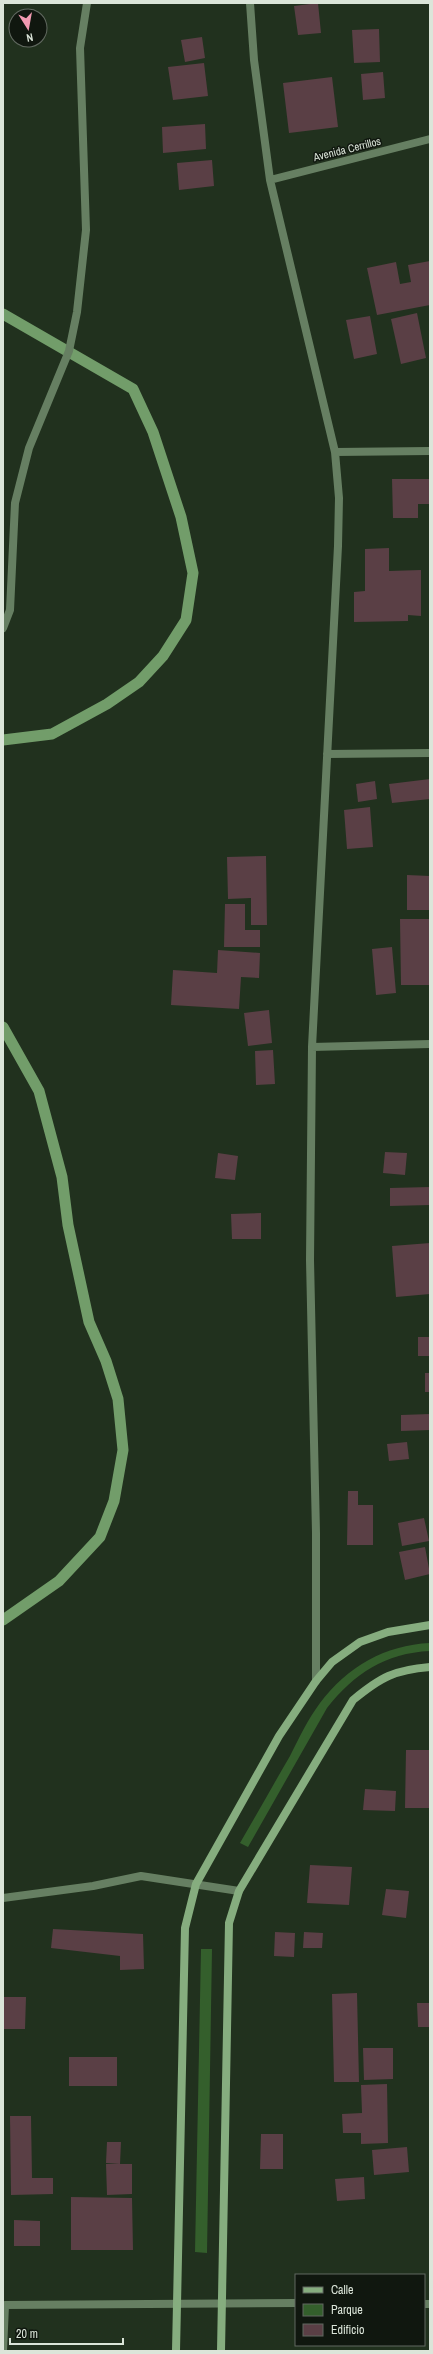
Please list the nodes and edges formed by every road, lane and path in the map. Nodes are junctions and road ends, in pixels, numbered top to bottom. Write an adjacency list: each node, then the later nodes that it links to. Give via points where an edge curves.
1 (87, 3): 7 (street, via 80,48 86,230 77,312 69,351 29,448 15,503 10,610)
2 (250, 3): 4 (street, via 254,60)
3 (430, 139): 4 (street, Avenida Cerrillos)
4 (270, 180): 5 (street)
5 (335, 452): 6 (street); 9 (street, via 339,498 338,546)
6 (430, 452)
7 (3, 628)
8 (430, 753): 9 (street)
9 (326, 754): 11 (street)
10 (430, 1044): 11 (street)
11 (312, 1047): 14 (street, via 310,1260 316,1525)
12 (430, 1625): 14 (street, via 388,1632 360,1642 332,1662)
13 (430, 1667): 16 (street, via 402,1670 372,1684 353,1700)
14 (316, 1681): 15 (street, via 279,1736)
15 (196, 1884): 16 (street); 17 (street, via 142,1876 93,1886); 20 (street, via 185,1928)
16 (239, 1891): 18 (street, via 229,1923)
17 (3, 1898)
18 (221, 2303): 19 (street); 20 (street); 23 (street)
19 (295, 2303)
20 (178, 2304): 21 (street, via 5,2304); 22 (street)
21 (3, 2351)
22 (176, 2351)
23 (221, 2351)

